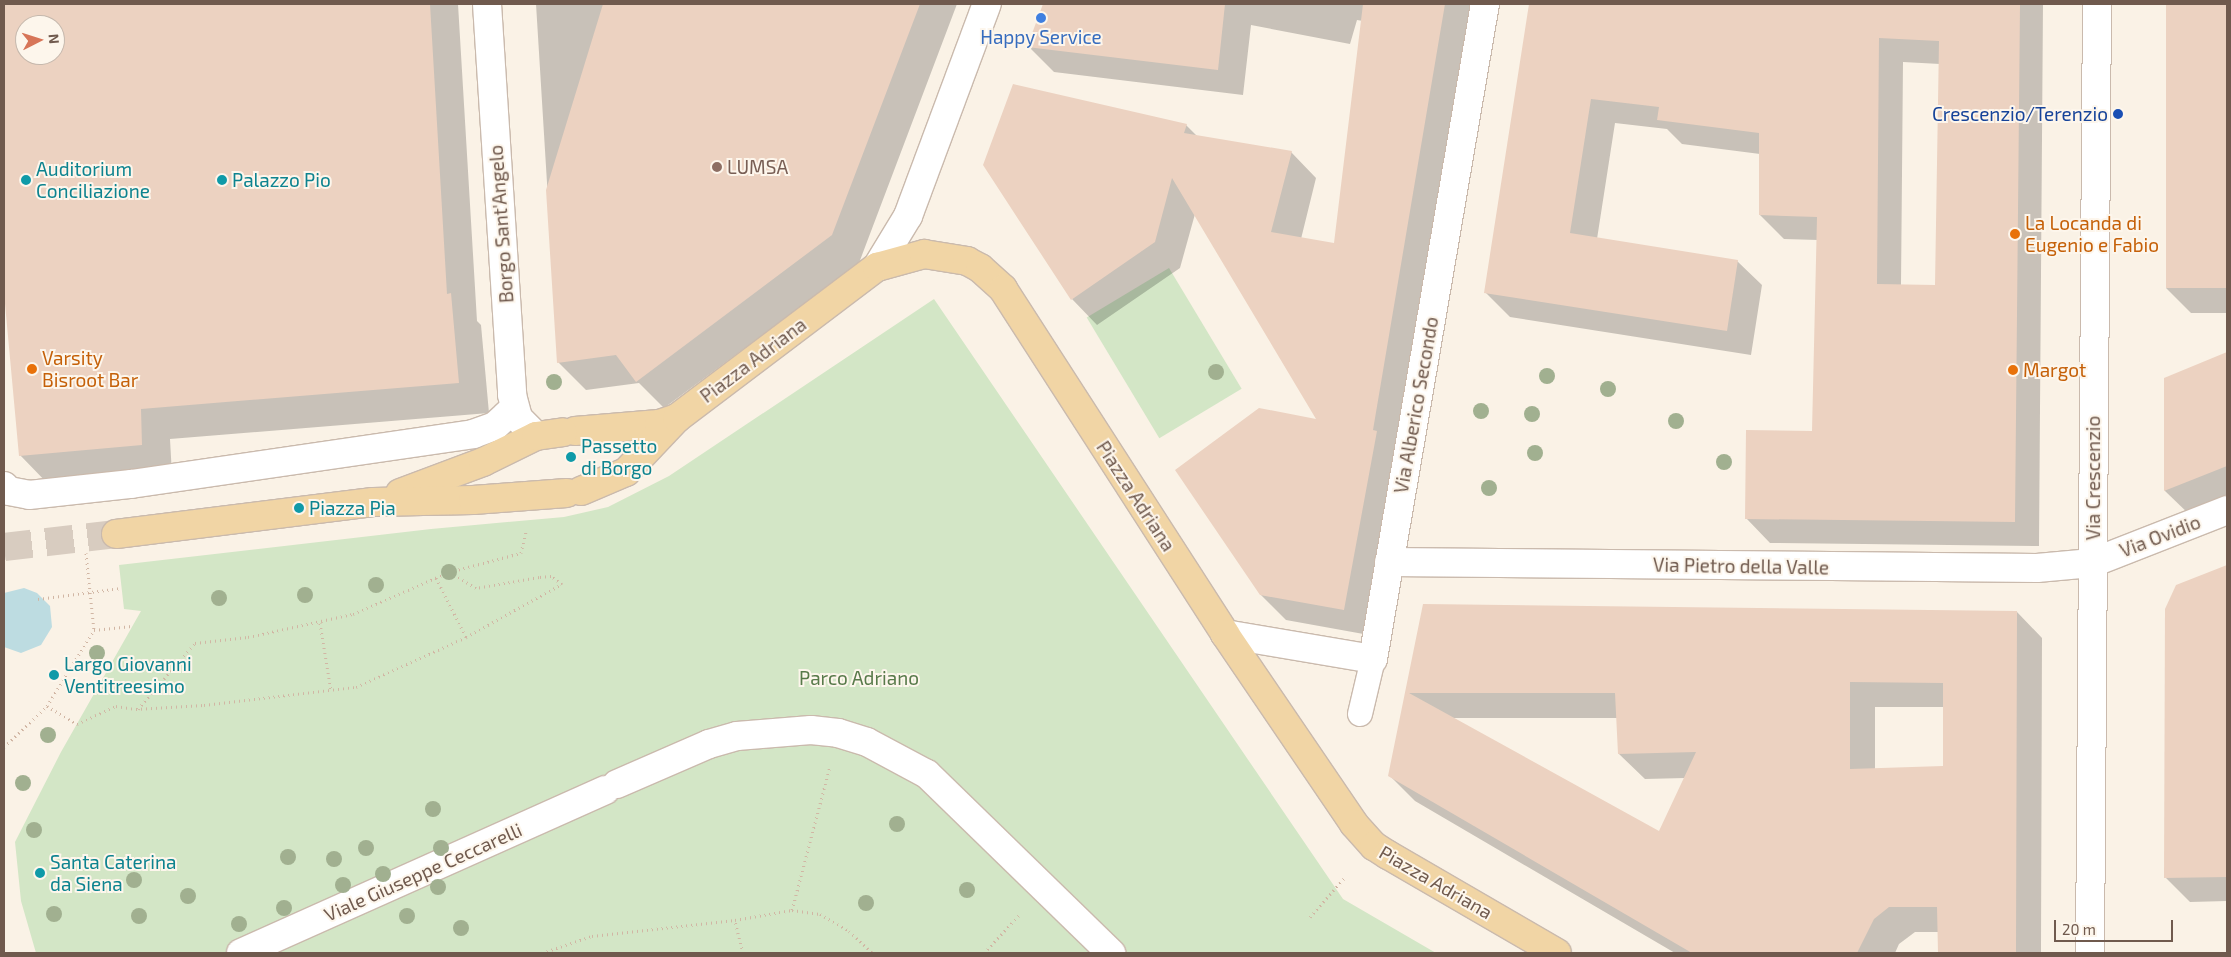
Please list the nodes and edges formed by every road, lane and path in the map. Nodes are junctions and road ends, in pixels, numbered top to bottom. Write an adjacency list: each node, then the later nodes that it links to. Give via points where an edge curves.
1 (487, 4): 6 (street, Borgo Sant'Angelo)
2 (987, 4): 5 (street, via 908,216)
3 (1485, 4): 14 (street, Via Alberico Secondo)
4 (2097, 4): 15 (street, Via Crescenzio)
5 (877, 267): 7 (main road, Piazza Adriana); 22 (main road, Piazza Adriana, via 924,254 950,256 980,268 1003,288)
6 (514, 408): 8 (street, Borgo Sant'Angelo, via 522,425); 9 (street, via 495,426 473,434 131,484 29,494)
7 (677, 418): 8 (main road, Piazza Adriana, via 659,424); 10 (main road, Piazza Adriana, via 626,472 574,492 473,500)
8 (536, 436): 10 (main road, via 447,477)
9 (6, 491)
10 (373, 502): 13 (main road)
11 (2227, 510): 15 (street, Via Ovidio)
12 (526, 532): 16 (path, via 521,553)
13 (116, 534)
14 (1389, 562): 15 (street, Via Pietro della Valle, via 2027,568); 24 (street, Via Alberico Secondo)
15 (2092, 562): 43 (street, Via Crescenzio)
16 (449, 572): 17 (path); 23 (path, via 476,588 552,576 562,584)
17 (436, 578): 20 (path, via 353,614); 23 (path)
18 (121, 588): 19 (path)
19 (38, 599)
20 (320, 623): 25 (path); 27 (path, via 196,643)
21 (132, 626): 26 (path, via 94,630)
22 (1225, 634): 24 (street); 42 (main road, Piazza Adriana, via 1340,804 1374,846)
23 (466, 636): 25 (path, via 356,687)
24 (1372, 659): 28 (lane)
25 (331, 691): 27 (path)
26 (47, 706): 27 (path, via 77,724 116,706); 29 (path)
27 (138, 709)
28 (1360, 714)
29 (4, 747)
30 (828, 771): 32 (path)
31 (1346, 876): 33 (path)
32 (792, 910): 34 (path); 39 (path, via 820,914 849,931)
33 (1310, 917)
34 (735, 920): 37 (path, via 592,936); 38 (path)
35 (999, 937): 40 (path)
36 (241, 953): 41 (street, Viale Giuseppe Ceccarelli, via 709,744 737,736 811,730 838,733 892,753 927,774)
37 (542, 953)
38 (743, 953)
39 (873, 953)
40 (984, 953)
41 (1111, 953)
42 (1557, 953)
43 (2090, 953)

